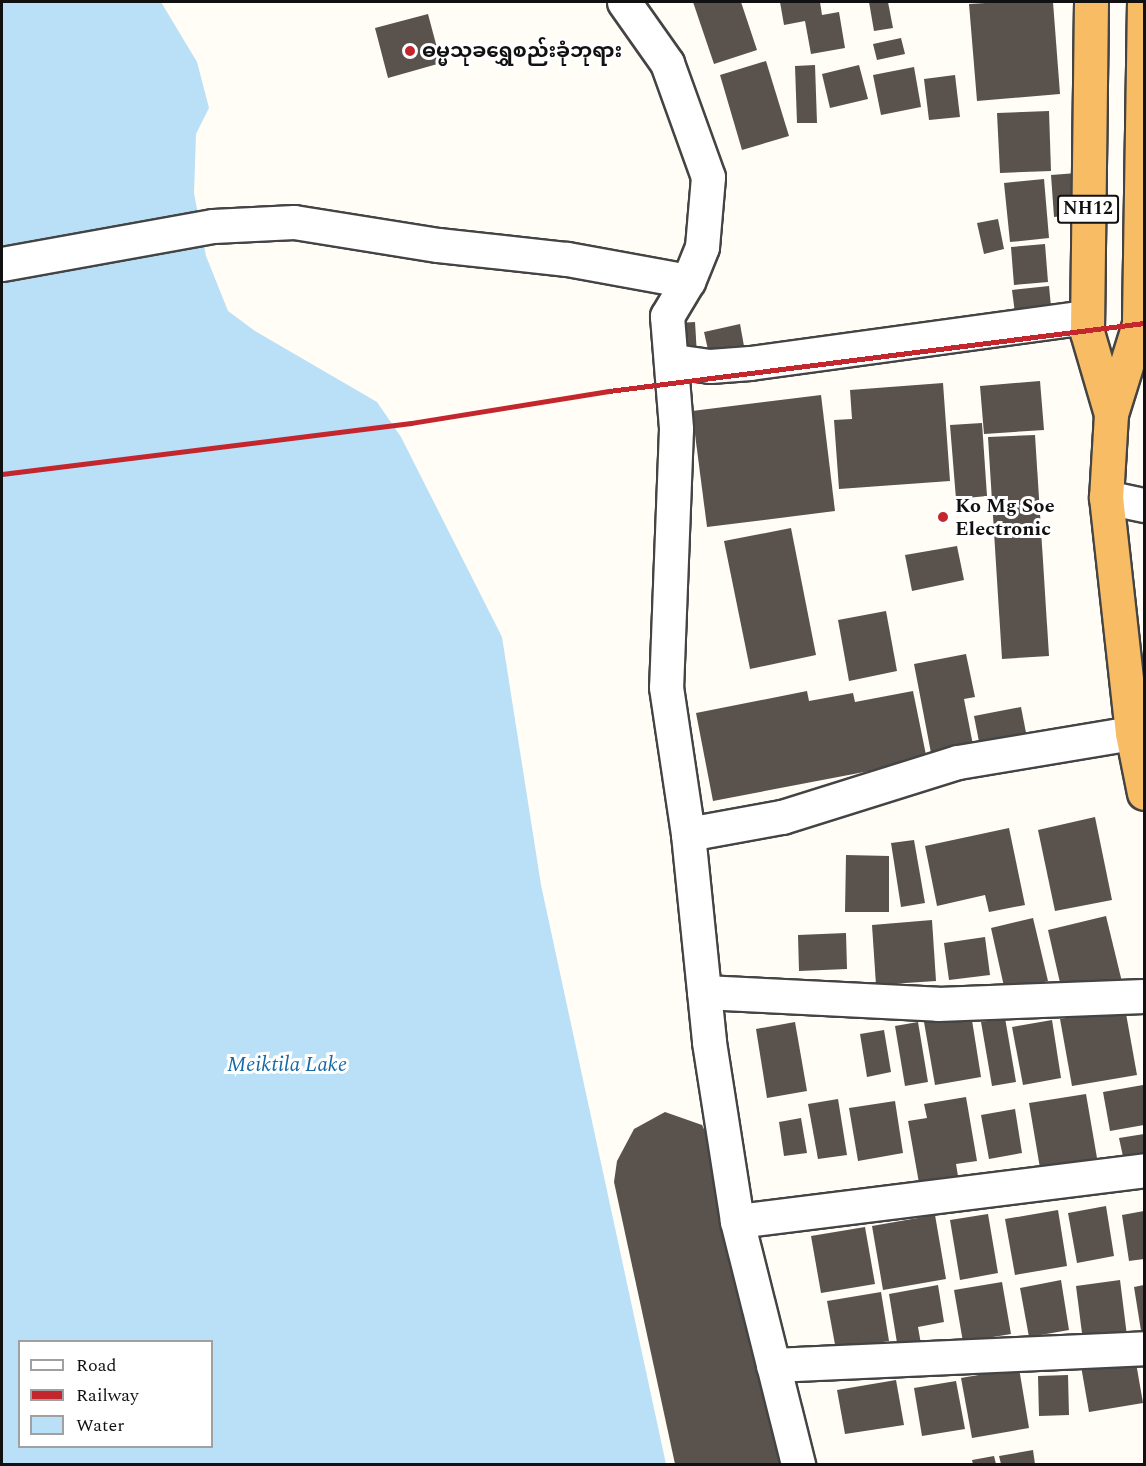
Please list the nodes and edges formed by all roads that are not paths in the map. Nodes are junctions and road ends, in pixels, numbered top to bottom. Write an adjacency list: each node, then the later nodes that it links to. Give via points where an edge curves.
1 (624, 2): 5 (street, via 667,63 708,177 702,247)
2 (1091, 2): 6 (highway, NH12)
3 (1144, 2): 8 (highway, NH12, via 1139,324)
4 (2, 264): 5 (street, via 213,226 294,222 438,245 567,258)
5 (688, 281): 7 (street, via 667,316)
6 (1087, 317): 7 (street, via 750,363 710,366); 8 (highway, NH12, via 1087,332)
7 (674, 361): 13 (street, via 670,383 676,429 666,687)
8 (1111, 414): 9 (highway, NH12)
9 (1106, 497): 10 (street); 11 (highway, NH12)
10 (1144, 505)
11 (1132, 733): 12 (highway, NH12); 13 (street, via 958,762 782,817)
12 (1144, 793)
13 (688, 834): 14 (street)
14 (704, 992): 15 (street, via 938,1004); 17 (street)
15 (1144, 996)
16 (1144, 1170): 17 (street)
17 (737, 1221): 19 (street)
18 (1144, 1348): 19 (street)
19 (773, 1365): 20 (street)
20 (798, 1464)

